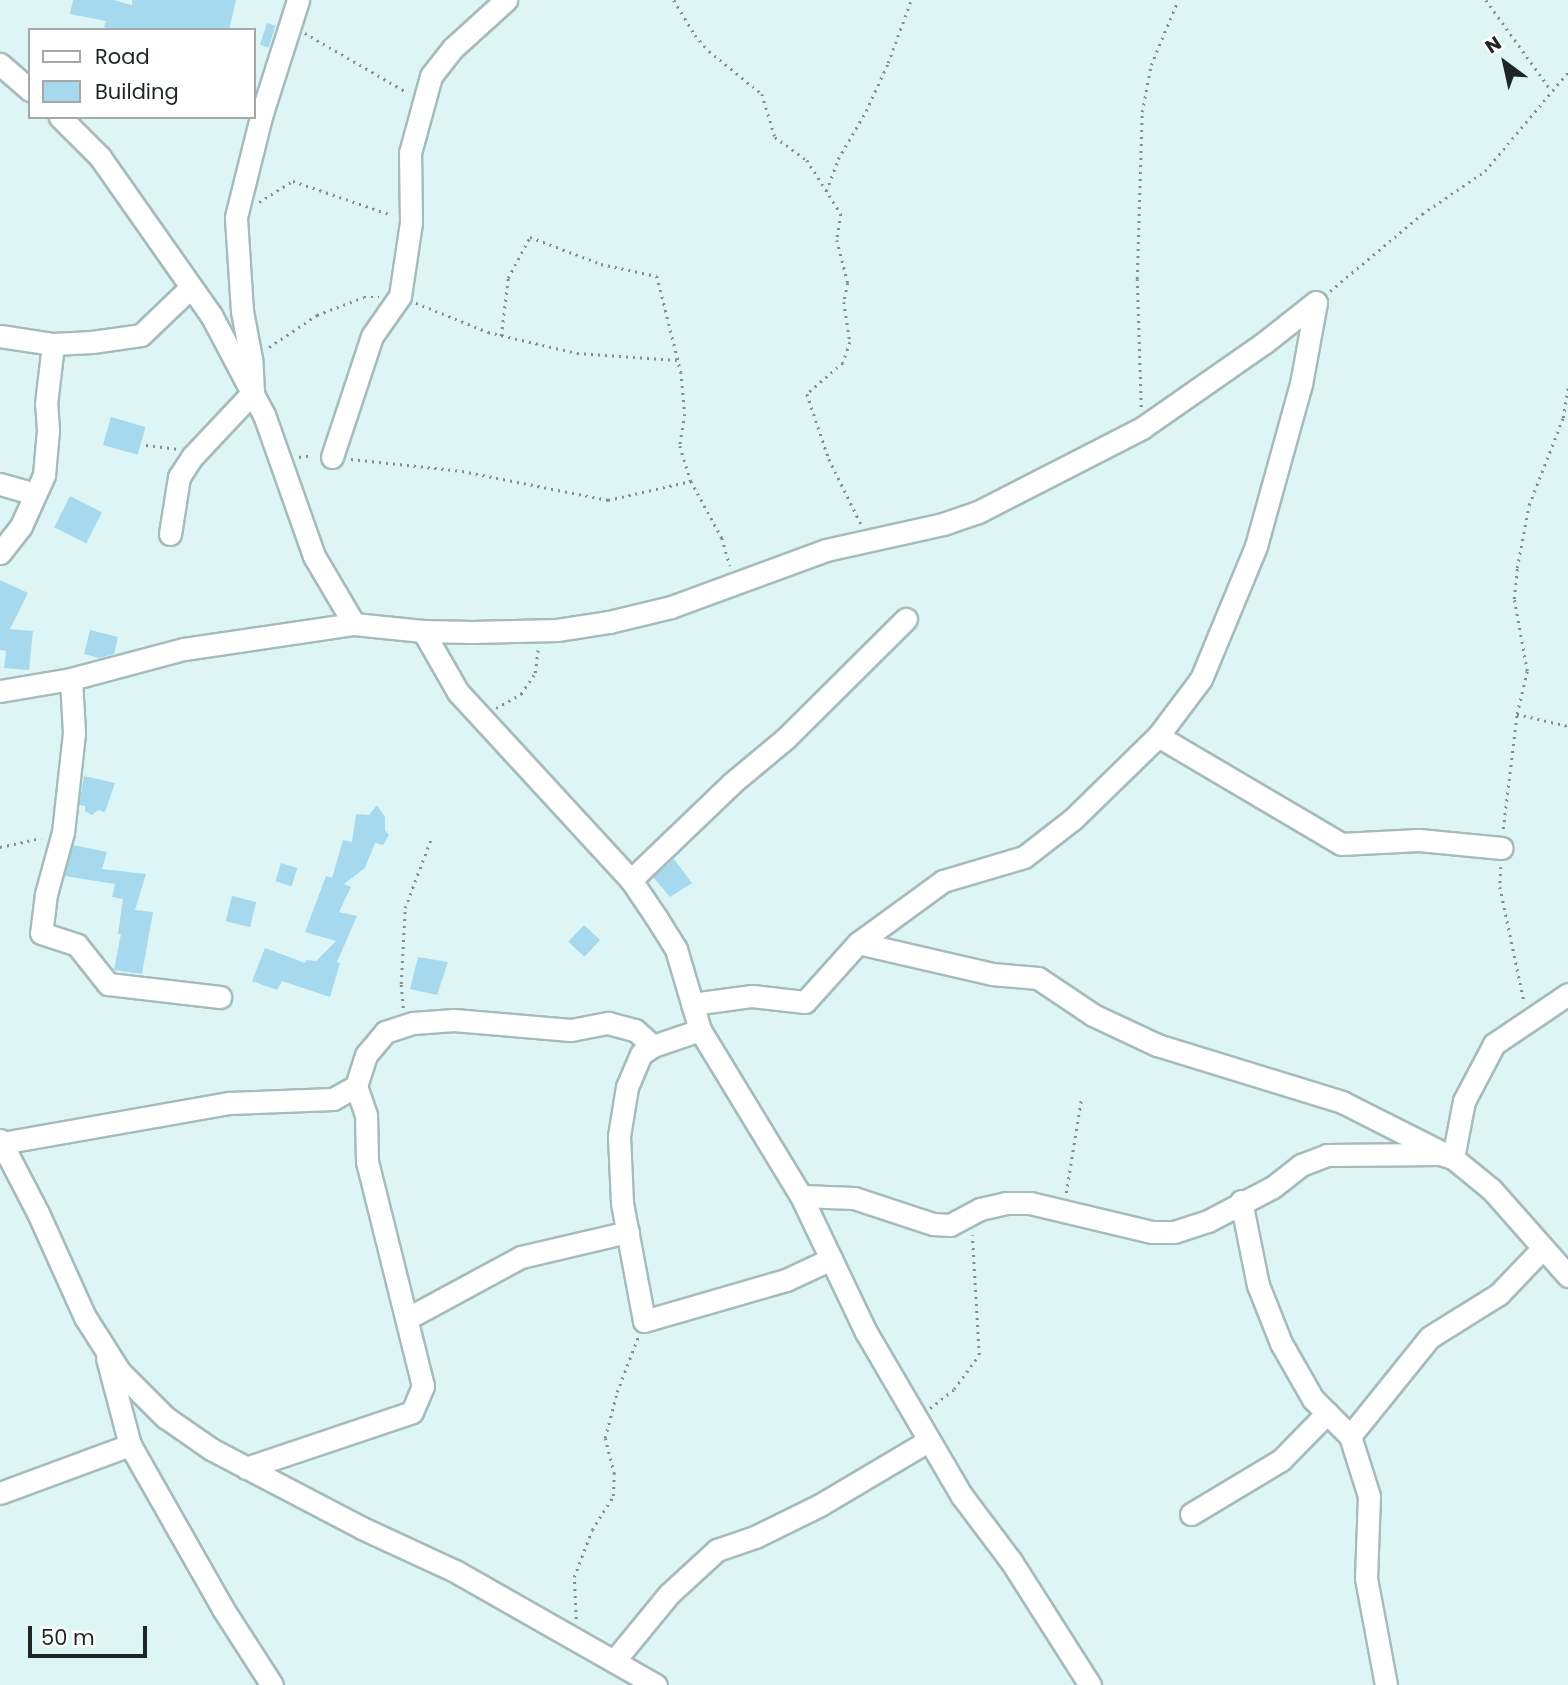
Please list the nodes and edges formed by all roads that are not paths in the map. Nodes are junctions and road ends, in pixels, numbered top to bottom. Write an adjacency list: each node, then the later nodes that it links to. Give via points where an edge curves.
1 (298, 0): 9 (street, via 261,113 236,217)
2 (506, 0): 10 (street, via 453,48 431,76 410,153 411,222 400,296 372,336)
3 (0, 64): 4 (street)
4 (28, 88)
5 (62, 119): 6 (street, via 100,157)
6 (191, 288): 8 (street, via 141,335); 9 (street)
7 (0, 336): 8 (street)
8 (53, 344): 12 (street, via 44,475)
9 (253, 392): 13 (street, via 179,477); 16 (street, via 314,556)
10 (332, 457)
11 (0, 484): 12 (street)
12 (35, 494): 14 (street, via 21,526)
13 (170, 534)
14 (0, 553)
15 (905, 619): 22 (street)
16 (354, 624): 17 (street); 18 (street, via 184,649)
17 (423, 631): 20 (street, via 542,630 609,622 671,607 826,551 978,512 1142,428 1316,302 1301,384 1256,547 1201,679); 22 (street, via 458,692)
18 (71, 679): 19 (street); 25 (street, via 74,733 63,832 41,933 77,945 108,984)
19 (0, 691)
20 (1158, 736): 21 (street, via 1342,844 1419,840); 23 (street, via 1073,819 1024,858 943,881)
21 (1502, 848)
22 (631, 880): 26 (street, via 676,948)
23 (858, 943): 26 (street, via 805,1002 752,996); 31 (street, via 992,974 1038,978 1093,1015 1157,1045 1342,1102)
24 (1568, 994): 31 (street, via 1493,1044 1464,1101)
25 (220, 997)
26 (692, 1004): 27 (street)
27 (700, 1030): 28 (street); 32 (street)
28 (653, 1046): 29 (street, via 635,1030 608,1023 571,1030 454,1020 405,1026 385,1032 366,1055); 34 (street, via 641,1054 627,1087 619,1136)
29 (356, 1086): 30 (street, via 333,1099 230,1103); 38 (street, via 366,1115 367,1161)
30 (1, 1142): 39 (street)
31 (1453, 1158): 33 (street, via 1440,1154 1327,1155 1301,1165 1273,1187); 35 (street, via 1492,1190)
32 (801, 1196): 33 (street, via 854,1198 933,1224 950,1225 1006,1203 1030,1203 1152,1232 1208,1221); 36 (street)
33 (1241, 1202): 40 (street, via 1258,1285 1313,1399)
34 (628, 1232): 36 (street, via 644,1321 786,1280); 38 (street, via 521,1257)
35 (1542, 1249): 37 (street); 42 (street, via 1499,1294 1430,1337)
36 (831, 1259): 41 (street)
37 (1568, 1276)
38 (408, 1318): 44 (street, via 423,1386 412,1412)
39 (105, 1350): 43 (street); 44 (street, via 140,1395 165,1418)
40 (1327, 1413): 42 (street); 46 (street, via 1281,1460)
41 (924, 1436): 47 (street, via 820,1505 755,1537 716,1550 669,1594); 50 (street)
42 (1350, 1436): 51 (street, via 1369,1496 1366,1578)
43 (130, 1445): 45 (street); 48 (street)
44 (246, 1468): 47 (street, via 455,1572)
45 (0, 1493)
46 (1191, 1514)
47 (614, 1661): 49 (street)
48 (272, 1685)
49 (656, 1685)
50 (1090, 1685)
51 (1385, 1685)

